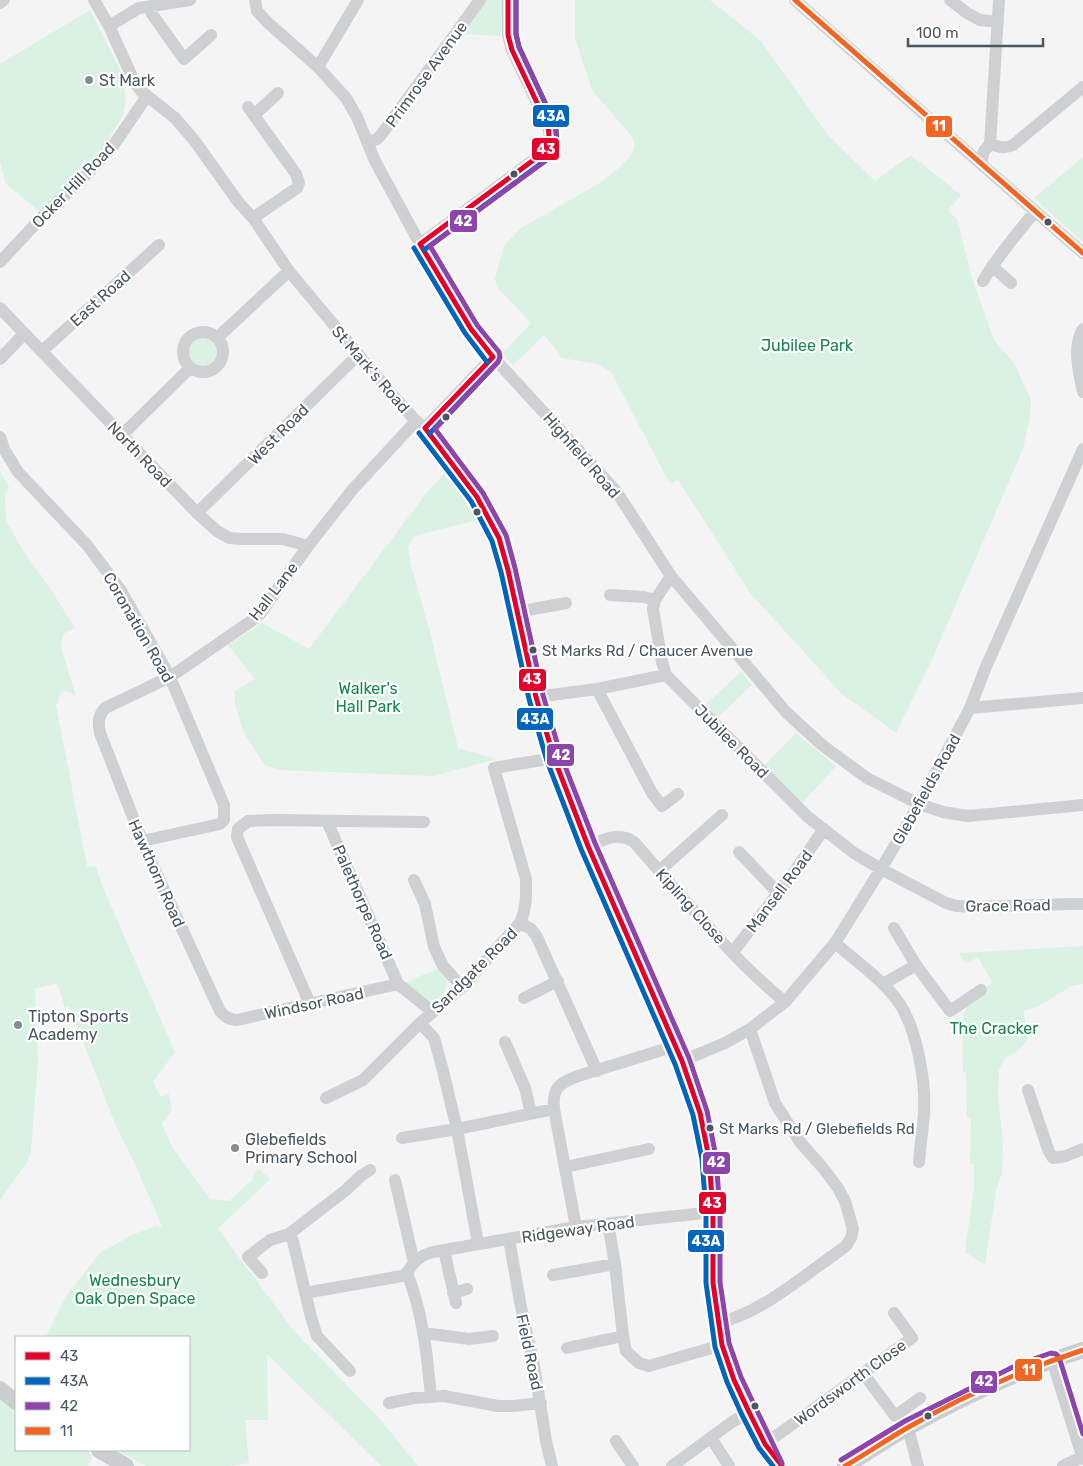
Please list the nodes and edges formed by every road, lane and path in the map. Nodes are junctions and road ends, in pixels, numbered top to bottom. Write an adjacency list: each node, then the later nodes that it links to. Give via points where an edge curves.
1 (4, 0): 11 (street)
2 (94, 0): 14 (street)
3 (190, 0): 12 (street)
4 (255, 0): 16 (street, Highfield Road, via 258,11 267,22)
5 (358, 0): 16 (street)
6 (480, 0): 20 (street, Primrose Avenue, via 381,135)
7 (508, 0): 25 (street, via 508,34 512,50 548,126 549,145 543,153)
8 (795, 0): 22 (street)
9 (950, 0): 13 (street, via 980,20)
10 (999, 0): 13 (street)
11 (0, 3)
12 (150, 6): 14 (street, via 140,8); 15 (street, via 152,14 184,59)
13 (998, 22): 21 (street)
14 (110, 26): 19 (street, via 134,81)
15 (211, 35)
16 (318, 67): 20 (street, Highfield Road, via 346,98)
17 (1083, 87): 21 (street, via 1013,145 1007,148)
18 (278, 93): 24 (street, via 251,111 299,183 297,188)
19 (147, 96): 24 (street, St Mark's Road, via 175,118); 28 (street, Ocker Hill Road, via 107,153)
20 (368, 142): 25 (street, Highfield Road)
21 (990, 144): 22 (street)
22 (981, 163): 23 (street)
23 (1035, 212): 27 (street); 29 (street)
24 (253, 218): 30 (street, St Mark's Road)
25 (420, 244): 39 (street, Highfield Road, via 471,329)
26 (159, 245): 37 (street, East Road)
27 (1083, 253)
28 (0, 262)
29 (992, 266): 31 (street); 32 (street)
30 (289, 270): 36 (street); 38 (street, St Mark's Road)
31 (983, 281)
32 (1011, 283)
33 (0, 308): 35 (street, North Road)
34 (1083, 329): 42 (street, via 1078,356)
35 (24, 334): 37 (street, North Road); 40 (street)
36 (217, 338): 41 (street, via 222,347 218,366 209,372); 41 (street, via 202,332 188,339 183,354)
37 (42, 352): 44 (street, North Road)
38 (358, 355): 43 (street, St Mark's Road); 47 (street, West Road)
39 (493, 357): 43 (street, Hall Lane); 49 (street, Highfield Road, via 616,491)
40 (0, 359)
41 (190, 368): 44 (street)
42 (1083, 392)
43 (420, 425): 48 (street, Hall Lane, via 354,489); 53 (street, St Mark's Road, via 477,497 499,538)
44 (122, 435): 47 (street, North Road)
45 (0, 437): 55 (street, Coronation Road, via 18,472 87,545 120,589)
46 (1083, 449): 59 (street, Glebefields Road)
47 (198, 513): 48 (street, North Road, via 229,538 283,539)
48 (308, 546): 55 (street, Hall Lane, via 260,614)
49 (671, 576): 51 (street); 63 (street, Highfield Road, via 786,712 822,745 867,778)
50 (610, 595): 51 (street)
51 (655, 600): 54 (street, via 653,609)
52 (566, 603): 53 (street)
53 (517, 612): 57 (street, St Mark's Road)
54 (666, 675): 56 (street); 68 (street, Jubilee Road, via 808,817)
55 (170, 677): 60 (street, Hall Lane, via 105,708); 69 (street, Coronation Road, via 224,804 224,820 220,824)
56 (597, 689): 57 (street); 62 (street, via 662,806)
57 (536, 697): 61 (street, St Mark's Road)
58 (1083, 698): 59 (street)
59 (970, 708): 63 (street, Glebefields Road)
60 (98, 720): 69 (street, Hawthorn Road, via 100,733)
61 (554, 758): 70 (street, St Mark's Road); 77 (street, Sandgate Road, via 494,768 526,879 525,912)
62 (678, 794)
63 (919, 804): 64 (street, Highfield Road, via 968,816); 72 (street, Glebefields Road)
64 (1083, 805)
65 (722, 815): 73 (street)
66 (327, 821): 67 (street); 83 (street, Palethorpe Road); 89 (street, via 248,821 238,829 238,838)
67 (424, 822)
68 (824, 828): 72 (street, Jubilee Road, via 854,853); 75 (street, Mansell Road)
69 (142, 841): 91 (street, Hawthorn Road, via 220,1011)
70 (588, 846): 73 (street, Kipling Close, via 615,836 628,838); 95 (street, St Mark's Road)
71 (739, 852): 75 (street)
72 (882, 869): 76 (street, Grace Road, via 956,906); 79 (street, Glebefields Road)
73 (659, 870): 80 (street, Kipling Close)
74 (414, 880): 85 (street, via 425,904 434,947 443,966)
75 (778, 894): 80 (street, Mansell Road)
76 (1083, 904)
77 (520, 923): 82 (street, via 537,937); 85 (street, Sandgate Road)
78 (894, 928): 81 (street)
79 (835, 943): 84 (street); 88 (street, Glebefields Road)
80 (733, 952): 88 (street, Kipling Close)
81 (916, 965): 84 (street); 86 (street, via 950,1011)
82 (558, 981): 87 (street); 97 (street)
83 (398, 984): 89 (street, Windsor Road); 90 (street)
84 (882, 984): 106 (street, via 901,1006 914,1034 924,1111)
85 (462, 987): 90 (street, Sandgate Road)
86 (982, 990)
87 (524, 998)
88 (785, 1002): 93 (street, Glebefields Road)
89 (310, 1004): 91 (street, Windsor Road, via 237,1020)
90 (433, 1012): 92 (street, Sandgate Road)
91 (228, 1019)
92 (420, 1023): 99 (street, Sandgate Road, via 363,1080); 102 (street, via 434,1038)
93 (750, 1029): 96 (street, Glebefields Road); 124 (street, via 775,1104 800,1142 838,1188 853,1228 846,1246 835,1254 758,1308)
94 (505, 1042): 101 (street, via 525,1088)
95 (675, 1046): 96 (street, St Mark's Road); 97 (street)
96 (682, 1061): 110 (street, St Mark's Road, via 700,1113 708,1154)
97 (597, 1071): 100 (street, via 561,1084 553,1097)
98 (1028, 1090): 105 (street, via 1053,1158)
99 (326, 1098)
100 (554, 1108): 101 (street); 107 (street)
101 (531, 1114): 102 (street)
102 (457, 1129): 103 (street); 115 (street)
103 (402, 1138)
104 (648, 1149): 107 (street)
105 (1083, 1149)
106 (919, 1162)
107 (565, 1167): 112 (street)
108 (370, 1170): 113 (street)
109 (396, 1180): 118 (street)
110 (713, 1212): 111 (street, Ridgeway Road); 124 (street, St Mark's Road, via 713,1284)
111 (608, 1224): 112 (street, Ridgeway Road); 117 (street)
112 (576, 1227): 114 (street, Ridgeway Road)
113 (289, 1234): 119 (street, via 270,1240 248,1257); 122 (street)
114 (509, 1238): 115 (street, Ridgeway Road); 139 (street, Field Road)
115 (478, 1243): 116 (street, Ridgeway Road)
116 (444, 1250): 118 (street, Ridgeway Road, via 423,1255); 121 (street, via 454,1298)
117 (615, 1264): 120 (street); 127 (street)
118 (411, 1268): 122 (street, Ridgeway Road, via 392,1279); 125 (street)
119 (262, 1273)
120 (552, 1275)
121 (467, 1289)
122 (305, 1293): 132 (street, via 317,1336)
123 (894, 1313): 133 (street, Wordsworth Close, via 912,1338)
124 (719, 1324): 128 (street, St Mark's Road)
125 (425, 1336): 126 (street, via 469,1339); 135 (street)
126 (493, 1336)
127 (623, 1336): 128 (street, via 626,1351 639,1363 649,1366); 129 (street)
128 (722, 1345): 140 (street, St Mark's Road)
129 (567, 1348)
130 (1083, 1350): 131 (main road)
131 (1052, 1360): 141 (main road); 146 (street)
132 (350, 1371)
133 (863, 1373): 136 (street, via 895,1416); 144 (street, Wordsworth Close)
134 (0, 1389): 137 (main road)
135 (431, 1397): 138 (street); 139 (street, via 444,1396 498,1406)
136 (920, 1398)
137 (15, 1401)
138 (389, 1403)
139 (541, 1403): 149 (street, Field Road)
140 (749, 1412): 142 (street); 144 (street, St Mark's Road)
141 (908, 1428): 154 (main road); 155 (street)
142 (711, 1438): 147 (street); 151 (street)
143 (616, 1441): 150 (street)
144 (765, 1444): 152 (street, St Mark's Road); 153 (street, St Mark's Road)
145 (101, 1451): 148 (main road)
146 (1083, 1458): 156 (street)
147 (676, 1465)
148 (126, 1466)
149 (552, 1466)
150 (633, 1466)
151 (729, 1466)
152 (775, 1466)
153 (782, 1466)
154 (845, 1466)
155 (918, 1466)
156 (1063, 1466)

